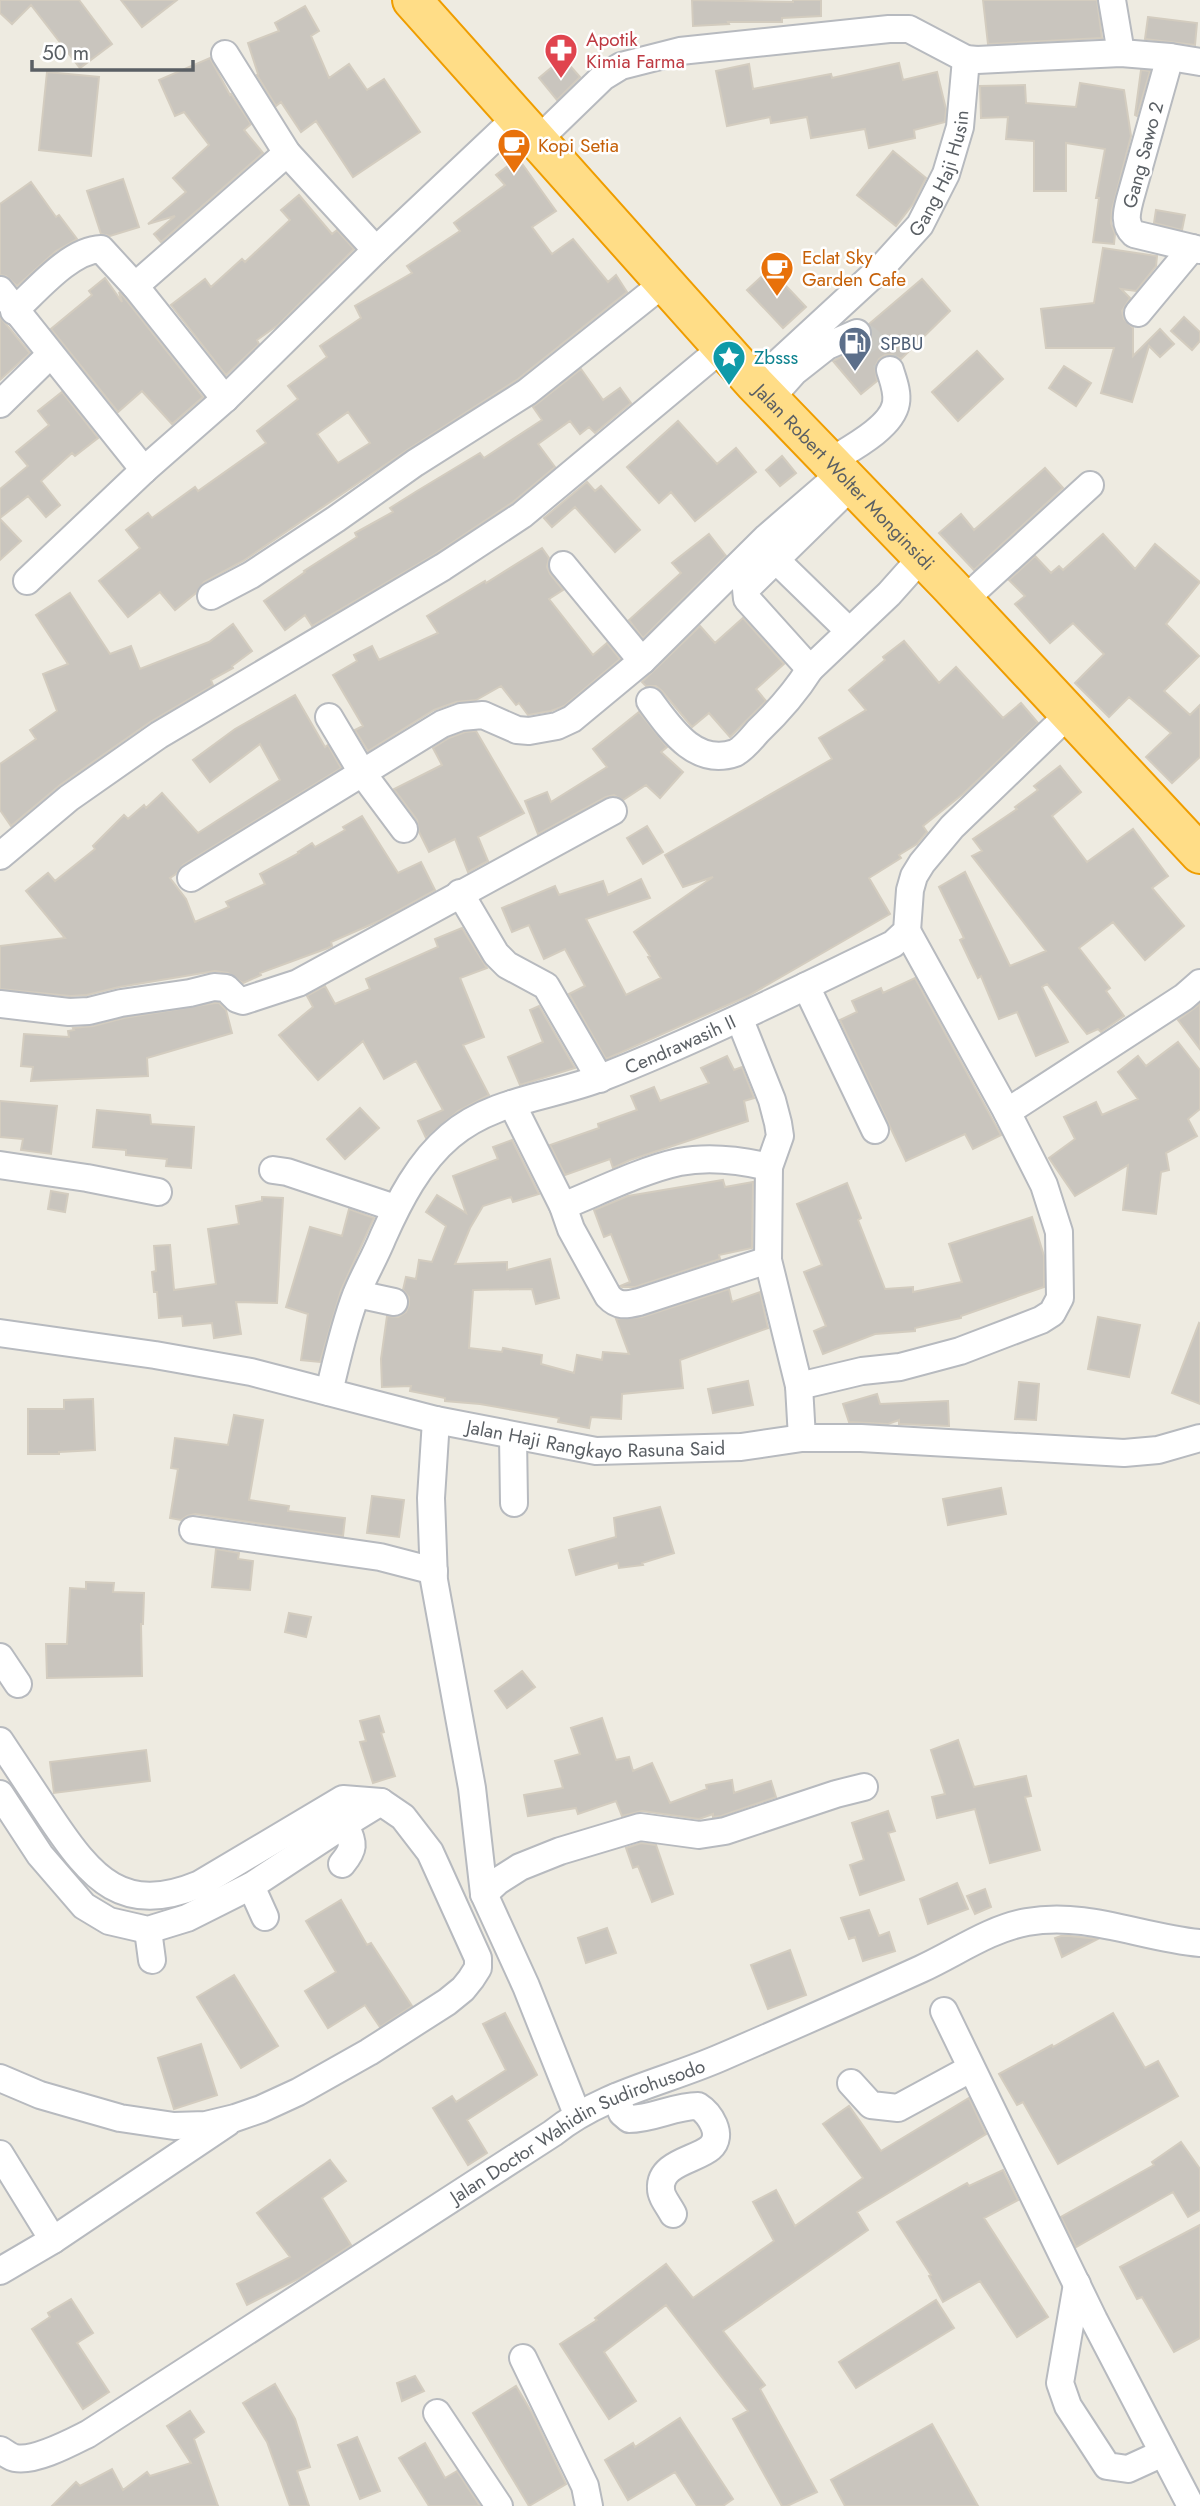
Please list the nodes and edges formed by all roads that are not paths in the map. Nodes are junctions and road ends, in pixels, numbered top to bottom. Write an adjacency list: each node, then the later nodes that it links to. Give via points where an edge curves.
1 (412, 0): 8 (highway, Jalan Robert Wolter Monginsidi)
2 (1112, 0): 3 (street)
3 (1121, 53): 5 (street); 6 (street)
4 (225, 54): 9 (street)
5 (1170, 57): 7 (street); 10 (street, Gang Sawo 2, via 1126,216 1134,234)
6 (967, 59): 8 (street, via 909,29 680,51 621,66); 20 (street, Gang Haji Husin, via 960,127 946,174 920,225)
7 (1200, 62)
8 (527, 129): 11 (street); 12 (highway, Jalan Robert Wolter Monginsidi)
9 (287, 153): 11 (street); 13 (street)
10 (1196, 249): 15 (street)
11 (376, 250): 21 (street)
12 (664, 283): 17 (highway, Jalan Robert Wolter Monginsidi); 30 (street, via 527,392 251,575)
13 (135, 286): 14 (street, via 101,249 88,250); 21 (street)
14 (7, 301): 18 (street)
15 (1138, 313)
16 (857, 333): 20 (street, via 827,346)
17 (722, 348): 20 (highway, Jalan Robert Wolter Monginsidi); 42 (street, via 522,515 443,567 159,735 69,798)
18 (50, 355): 22 (street); 23 (street)
19 (890, 370): 24 (street, via 897,405)
20 (762, 391): 24 (highway, Jalan Robert Wolter Monginsidi)
21 (225, 399): 23 (street)
22 (0, 404)
23 (144, 470): 29 (street)
24 (840, 473): 26 (highway, Jalan Robert Wolter Monginsidi); 27 (street); 33 (street, via 766,537)
25 (1090, 485): 31 (street)
26 (922, 557): 31 (highway, Jalan Robert Wolter Monginsidi); 32 (street)
27 (775, 559): 32 (street); 34 (street, via 745,595)
28 (563, 565): 33 (street)
29 (27, 580)
30 (211, 596)
31 (963, 601): 36 (highway, Jalan Robert Wolter Monginsidi)
32 (849, 631): 34 (street)
33 (642, 661): 38 (street, via 586,710 557,726 517,730 483,715 461,717 442,724)
34 (810, 669): 35 (street, via 787,703 737,752 716,756 699,752 679,738)
35 (650, 701)
36 (1069, 714): 41 (highway, Jalan Robert Wolter Monginsidi); 45 (street, via 952,827 922,863 910,890)
37 (329, 717): 38 (street)
38 (363, 774): 40 (street); 43 (street)
39 (613, 811): 44 (street)
40 (404, 829)
41 (1200, 854)
42 (0, 856)
43 (191, 878)
44 (460, 893): 48 (street, via 298,983 243,1001 226,988 214,987 89,1012); 50 (street, via 496,954 546,986)
45 (907, 931): 47 (street, Cendrawasih II, via 893,944); 52 (street)
46 (1200, 983): 52 (street)
47 (806, 986): 49 (street, Cendrawasih II); 53 (street)
48 (0, 1004)
49 (740, 1020): 50 (street, Cendrawasih II); 55 (street, via 778,1123 780,1136)
50 (600, 1079): 51 (street, Cendrawasih II)
51 (512, 1104): 58 (street); 59 (street, Cendrawasih II, via 452,1134 425,1163)
52 (1007, 1112): 64 (street, via 1044,1185 1059,1233 1060,1298 1052,1313 960,1351)
53 (875, 1130)
54 (0, 1165): 57 (street)
55 (769, 1167): 58 (street, via 742,1160 678,1162); 60 (street)
56 (273, 1170): 59 (street)
57 (158, 1192)
58 (563, 1206): 60 (street, via 608,1296 620,1305)
59 (395, 1208): 61 (street, Cendrawasih II)
60 (768, 1260): 64 (street)
61 (357, 1294): 62 (street); 65 (street, Cendrawasih II)
62 (394, 1302)
63 (0, 1333): 65 (street, Jalan Haji Rangkayo Rasuna Said, via 155,1355)
64 (799, 1386): 68 (street)
65 (329, 1392): 66 (street, Jalan Haji Rangkayo Rasuna Said)
66 (436, 1420): 67 (street, Jalan Haji Rangkayo Rasuna Said); 72 (street, via 431,1498)
67 (513, 1436): 68 (street, Jalan Haji Rangkayo Rasuna Said, via 596,1451 741,1447); 70 (street)
68 (802, 1438): 69 (street, Jalan Haji Rangkayo Rasuna Said, via 1124,1453 1158,1450)
69 (1200, 1438)
70 (514, 1503)
71 (193, 1530): 72 (street, via 380,1557)
72 (434, 1571): 84 (street, via 472,1788)
73 (0, 1657): 74 (street)
74 (18, 1684)
75 (0, 1741): 80 (street)
76 (864, 1787): 84 (street, via 724,1831 699,1835 640,1827 520,1867)
77 (0, 1794): 81 (street)
78 (381, 1802): 79 (street); 85 (street, via 343,1799 200,1884); 96 (street, via 403,1817 430,1852 478,1968 447,2002 369,2052 299,2092)
79 (345, 1824): 82 (street, via 353,1846); 83 (street)
80 (66, 1840): 81 (street); 85 (street, via 105,1883)
81 (40, 1855): 87 (street, via 84,1906 109,1921)
82 (342, 1864)
83 (251, 1886): 85 (street); 86 (street)
84 (484, 1894): 95 (street)
85 (182, 1905): 87 (street)
86 (265, 1917)
87 (148, 1930): 89 (street)
88 (1200, 1943): 94 (street, Jalan Doctor Wahidin Sudirohusodo, via 1072,1918 1028,1921 1003,1928 718,2059)
89 (152, 1960)
90 (944, 2011): 91 (street)
91 (970, 2069): 93 (street, via 898,2108 871,2105); 101 (street)
92 (0, 2078): 96 (street, via 120,2118 174,2126)
93 (851, 2083)
94 (616, 2097): 95 (street, Jalan Doctor Wahidin Sudirohusodo); 98 (street, via 629,2119 686,2106 698,2106 711,2117 713,2144 684,2159 662,2182 661,2191)
95 (577, 2114): 104 (street, Jalan Doctor Wahidin Sudirohusodo, via 88,2434 32,2456 15,2458)
96 (235, 2118): 99 (street)
97 (0, 2154): 99 (street)
98 (673, 2214)
99 (53, 2239): 100 (street)
100 (0, 2271)
101 (1077, 2284): 105 (street); 105 (street, via 1060,2383 1068,2406 1107,2466 1128,2469)
102 (523, 2358): 107 (street, via 585,2486)
103 (438, 2413): 106 (street)
104 (0, 2450)
105 (1164, 2453): 108 (street)
106 (499, 2506)
107 (589, 2506)
108 (1191, 2506)

